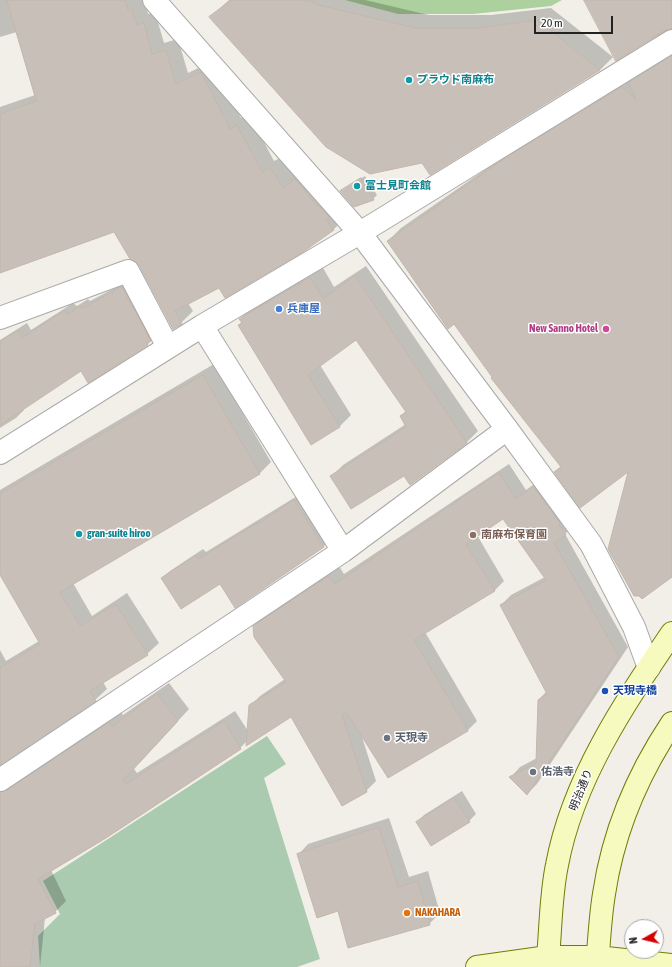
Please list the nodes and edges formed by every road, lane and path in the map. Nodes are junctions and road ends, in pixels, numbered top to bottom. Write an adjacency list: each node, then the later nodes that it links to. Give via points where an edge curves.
1 (154, 0): 3 (street)
2 (672, 41): 3 (street)
3 (360, 233): 5 (street); 7 (street)
4 (0, 318): 6 (street, via 128,271)
5 (202, 326): 6 (street); 9 (street)
6 (168, 347): 8 (street)
7 (507, 429): 9 (street); 11 (street, via 591,544 634,627)
8 (0, 453)
9 (343, 551): 13 (street)
10 (672, 633): 11 (main road, 明治通り)
11 (649, 668): 14 (main road, 明治通り, via 616,719 588,770 569,820 557,865)
12 (672, 723): 15 (main road, via 634,791 618,833 604,894)
13 (0, 780)
14 (547, 962): 15 (main road); 17 (main road)
15 (597, 962): 16 (main road)
16 (663, 964)
17 (477, 967)

